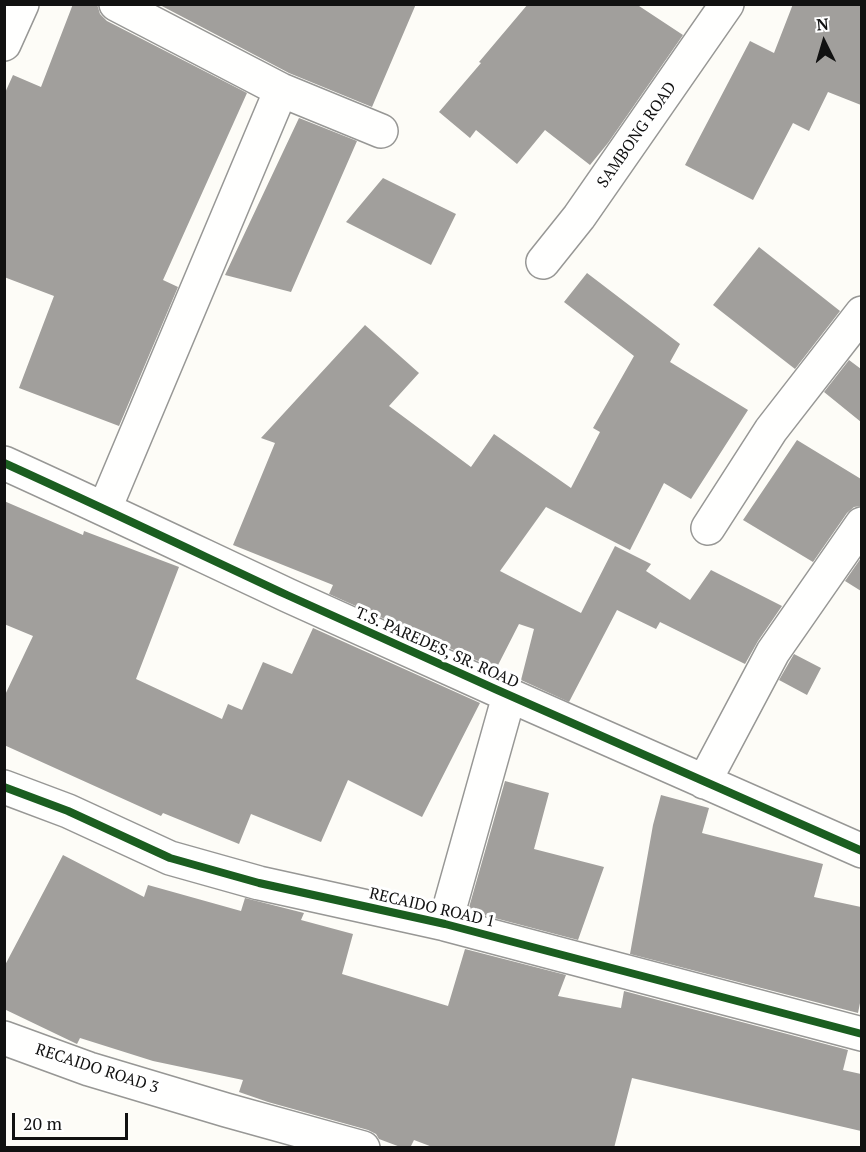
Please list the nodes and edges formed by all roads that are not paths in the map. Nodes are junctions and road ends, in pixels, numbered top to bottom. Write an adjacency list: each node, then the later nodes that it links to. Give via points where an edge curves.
1 (22, 4): 4 (street)
2 (116, 4): 5 (street)
3 (727, 4): 7 (street, SAMBONG ROAD, via 579,217)
4 (4, 44)
5 (281, 90): 6 (street); 10 (street)
6 (381, 131)
7 (543, 262)
8 (861, 313): 12 (street, via 771,430)
9 (4, 463): 10 (street, T.S. PAREDES, SR. ROAD)
10 (105, 508): 13 (street, T.S. PAREDES, SR. ROAD)
11 (861, 524): 14 (street, via 773,652)
12 (708, 528)
13 (509, 696): 14 (street, T.S. PAREDES, SR. ROAD); 17 (street)
14 (704, 782): 16 (street, T.S. PAREDES, SR. ROAD)
15 (4, 787): 17 (street, RECAIDO ROAD 1, via 68,811 170,858 259,883)
16 (861, 851)
17 (445, 924): 18 (street, RECAIDO ROAD 1)
18 (861, 1034)
19 (4, 1038): 20 (street, RECAIDO ROAD 3, via 89,1069)
20 (363, 1148)

